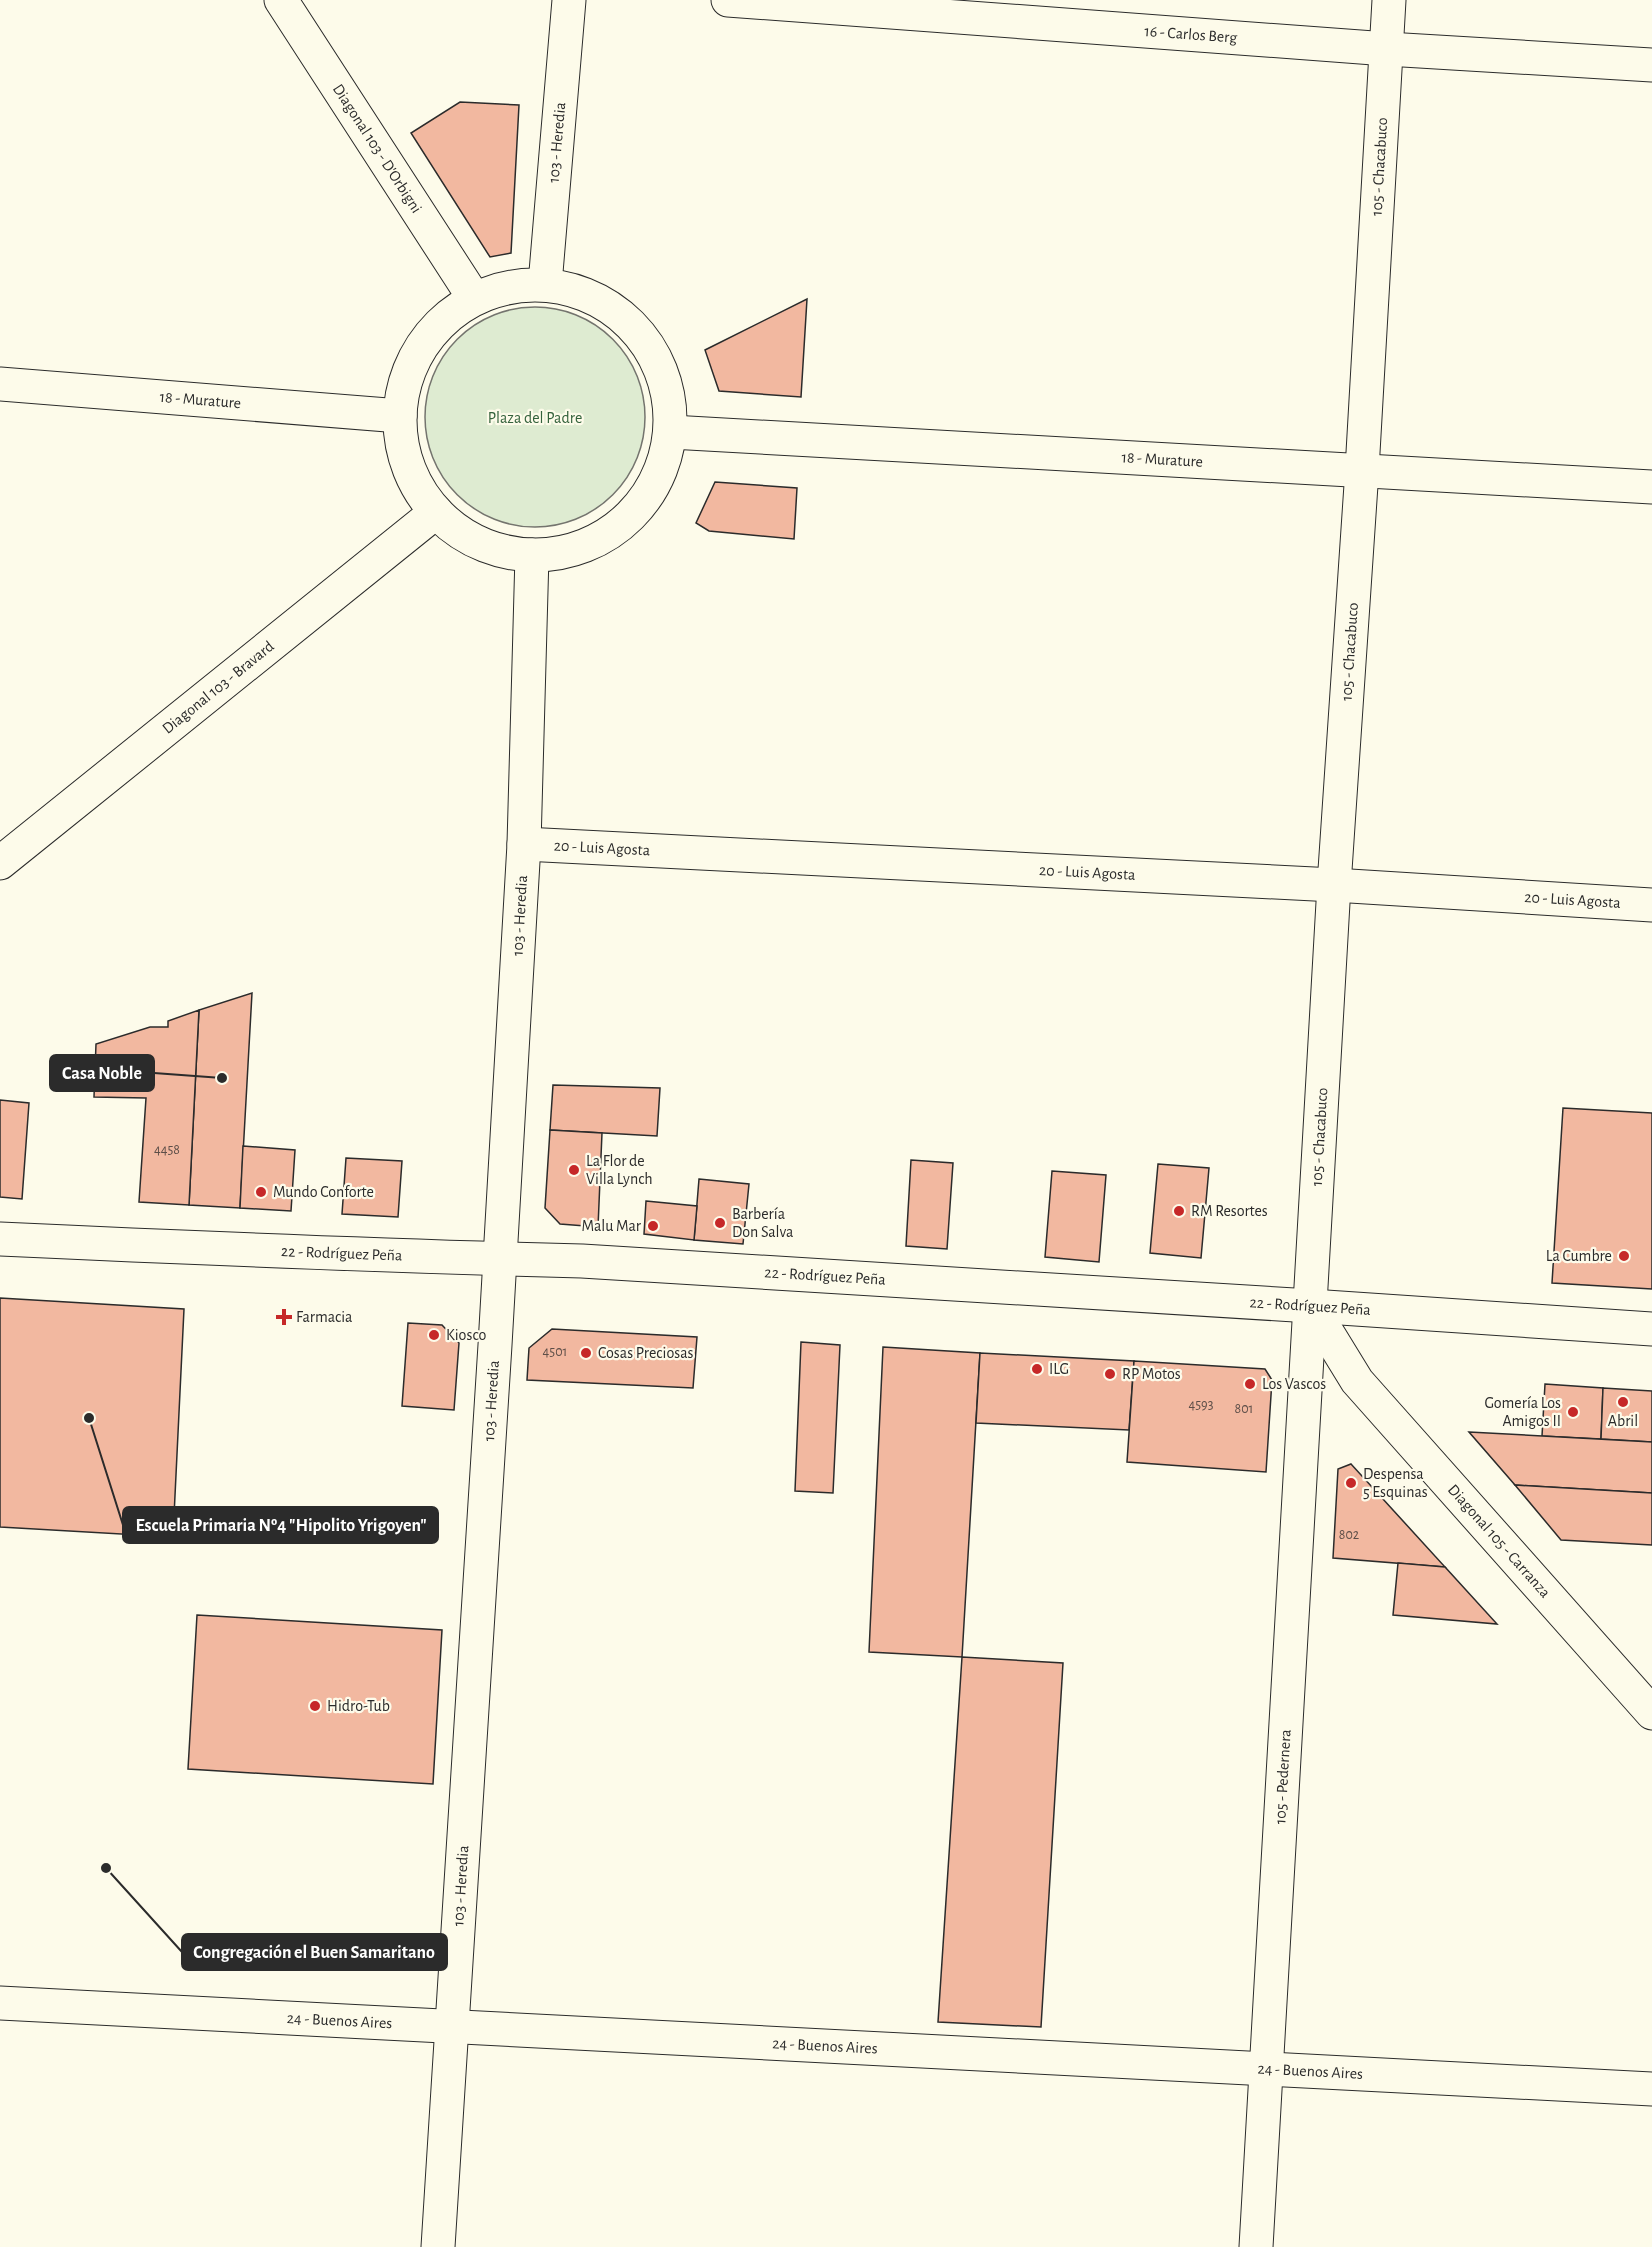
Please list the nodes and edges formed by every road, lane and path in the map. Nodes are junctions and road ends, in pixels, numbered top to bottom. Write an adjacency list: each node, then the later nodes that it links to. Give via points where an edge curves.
1 (281, 0): 8 (street, Diagonal 103 - D'Orbigni)
2 (569, 0): 7 (street, 103 - Heredia)
3 (728, 0): 5 (street, 16 - Carlos Berg)
4 (1389, 0): 5 (street, 105 - Chacabuco)
5 (1387, 49): 6 (street, 16 - Carlos Berg); 12 (street, 105 - Chacabuco)
6 (1652, 65)
7 (545, 284): 8 (street, via 496,289); 11 (street, via 587,294 624,317 651,349 668,390)
8 (474, 298): 10 (street, via 444,319 420,347 405,380)
9 (0, 384): 10 (street, 18 - Murature)
10 (400, 416): 14 (street, via 404,451 416,484)
11 (671, 432): 12 (street, 18 - Murature); 15 (street, via 661,472 646,498 610,534 573,550)
12 (1362, 470): 13 (street, 18 - Murature); 18 (street, 105 - Chacabuco)
13 (1652, 487)
14 (436, 512): 15 (street, via 480,544); 17 (street, Diagonal 103 - Bravard)
15 (532, 555): 16 (street, 103 - Heredia)
16 (524, 844): 18 (street, 20 - Luis Agosta); 21 (street, 103 - Heredia)
17 (0, 863)
18 (1334, 885): 19 (street, 20 - Luis Agosta); 22 (street, 105 - Chacabuco)
19 (1652, 905)
20 (0, 1239): 21 (street, 22 - Rodríguez Peña)
21 (499, 1258): 22 (street, 22 - Rodríguez Peña); 26 (street, 103 - Heredia)
22 (1311, 1306): 23 (street, 22 - Rodríguez Peña); 24 (street, Diagonal 105 - Carranza, via 1357,1381); 27 (street, 105 - Pedernera)
23 (1652, 1329)
24 (1652, 1713)
25 (0, 2003): 26 (street, 24 - Buenos Aires)
26 (452, 2026): 27 (street, 24 - Buenos Aires); 29 (street, 103 - Heredia)
27 (1266, 2069): 28 (street, 24 - Buenos Aires); 30 (street, 105 - Pedernera)
28 (1652, 2089)
29 (438, 2247)
30 (1256, 2247)

